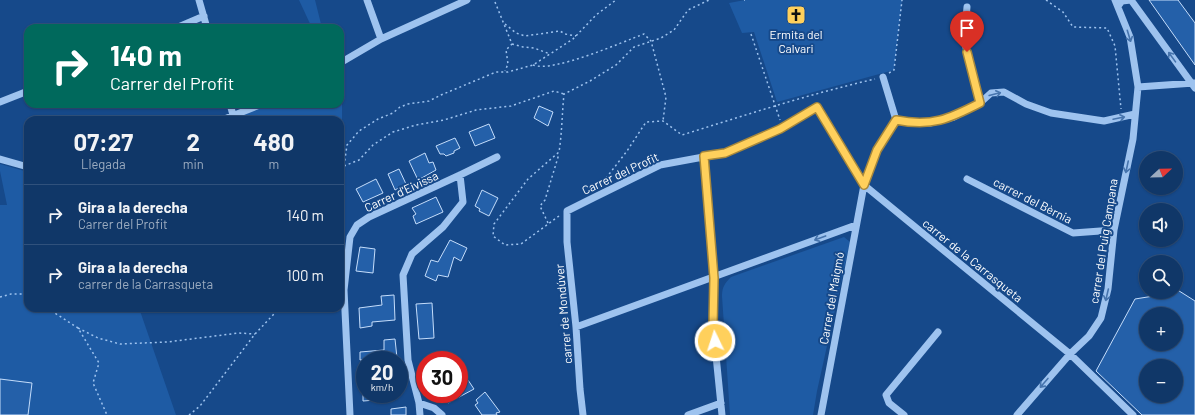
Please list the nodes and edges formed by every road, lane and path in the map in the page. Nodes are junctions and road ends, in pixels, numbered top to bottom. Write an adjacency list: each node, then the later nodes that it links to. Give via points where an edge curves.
1 (199, 0): 12 (street)
2 (367, 0): 18 (street)
3 (467, 0): 18 (street)
4 (616, 0): 17 (path, via 596,15)
5 (709, 0): 19 (path, via 688,10 674,30)
6 (902, 0): 25 (path, via 894,70)
7 (1046, 0): 38 (path, via 1064,12 1073,27 1107,28 1115,46)
8 (1131, 0): 10 (street); 26 (street, one-way to 8)
9 (495, 2): 15 (path)
10 (1116, 3): 27 (street, carrer del Puig Campana, one-way to 27, via 1130,37)
11 (967, 7): 31 (street, via 964,40)
12 (204, 16): 13 (street); 14 (street)
13 (185, 24)
14 (206, 24)
15 (505, 24): 17 (path, via 516,33 525,36 560,31); 20 (path)
16 (751, 34): 32 (path)
17 (576, 36): 21 (path)
18 (381, 39): 22 (street)
19 (651, 41): 23 (path, via 644,34 562,65); 29 (path, via 634,47 616,65); 40 (path, via 666,97)
20 (512, 44): 21 (path); 24 (path, via 506,50 508,64)
21 (550, 54): 23 (path)
22 (344, 61)
23 (533, 65): 24 (path)
24 (504, 72): 47 (path, via 496,72 429,102 404,105 378,119 359,131 347,145)
25 (883, 77): 32 (path); 39 (street)
26 (1194, 84): 27 (street)
27 (1138, 87): 36 (street, carrer del Puig Campana)
28 (24, 92): 30 (street)
29 (564, 94): 42 (path); 47 (path, via 554,91 511,106 476,110 393,132 373,145 359,160)
30 (0, 102)
31 (980, 103): 38 (street, one-way to 38, via 992,93 1004,92 1051,113 1104,121); 39 (street, via 954,117 930,123)
32 (775, 105): 40 (path, via 682,135); 41 (path)
33 (817, 107): 41 (street, Carrer del Profit); 50 (street, carrer de la Carrasqueta)
34 (231, 108): 37 (street)
35 (252, 108): 37 (street)
36 (1135, 114): 38 (street); 55 (street, carrer del Puig Campana, one-way to 55, via 1133,139)
37 (233, 116)
38 (1122, 117)
39 (896, 120): 50 (street, Carrer del Maigmó, via 877,150)
40 (663, 121): 51 (path, via 646,122)
41 (783, 128): 43 (street, Carrer del Profit, via 725,153)
42 (559, 152): 53 (path, via 545,200 540,206); 53 (path, via 528,179 494,224 493,236 505,245 521,244)
43 (704, 156): 51 (street, Carrer del Profit, via 660,165); 56 (street)
44 (498, 157): 48 (street, Carrer d'Eivissa)
45 (0, 159): 46 (street)
46 (24, 166)
47 (344, 166)
48 (460, 176): 66 (street, via 463,202 443,227 412,254 403,275 408,360); 71 (street, Carrer d'Eivissa, via 369,217 357,225 350,238 344,290)
49 (967, 179): 55 (street, carrer del Bèrnia, via 1073,233)
50 (864, 185): 54 (street, Carrer del Maigmó); 65 (street, carrer de la Carrasqueta)
51 (592, 198): 52 (street, Carrer del Profit)
52 (567, 211): 53 (path); 62 (street, carrer de Mondúver, via 567,242)
53 (548, 223)
54 (856, 225): 56 (street, one-way to 56); 77 (street, Carrer del Maigmó)
55 (1114, 230): 65 (street, carrer del Puig Campana, one-way to 65, via 1108,289 1101,318 1089,336)
56 (714, 278): 62 (street); 68 (street, via 713,326)
57 (24, 294): 58 (path)
58 (0, 297)
59 (53, 312): 61 (path)
60 (275, 312): 64 (path)
61 (78, 328): 64 (path, via 98,338 120,344 167,342 239,333); 69 (path, via 99,363 93,383)
62 (576, 328): 74 (street, carrer de Mondúver)
63 (938, 332): 78 (street, via 886,395 889,403)
64 (255, 334): 70 (path, via 200,406)
65 (1070, 354): 79 (street, carrer del Puig Campana, one-way to 79); 80 (street, carrer de la Carrasqueta)
66 (416, 389)
67 (420, 403): 72 (street); 73 (street, via 434,408)
68 (721, 403): 75 (street); 76 (street)
69 (107, 415)
70 (189, 415)
71 (350, 415)
72 (420, 415)
73 (442, 415)
74 (583, 415)
75 (688, 415)
76 (722, 415)
77 (821, 415)
78 (904, 415)
79 (1016, 415)
80 (1133, 415)

